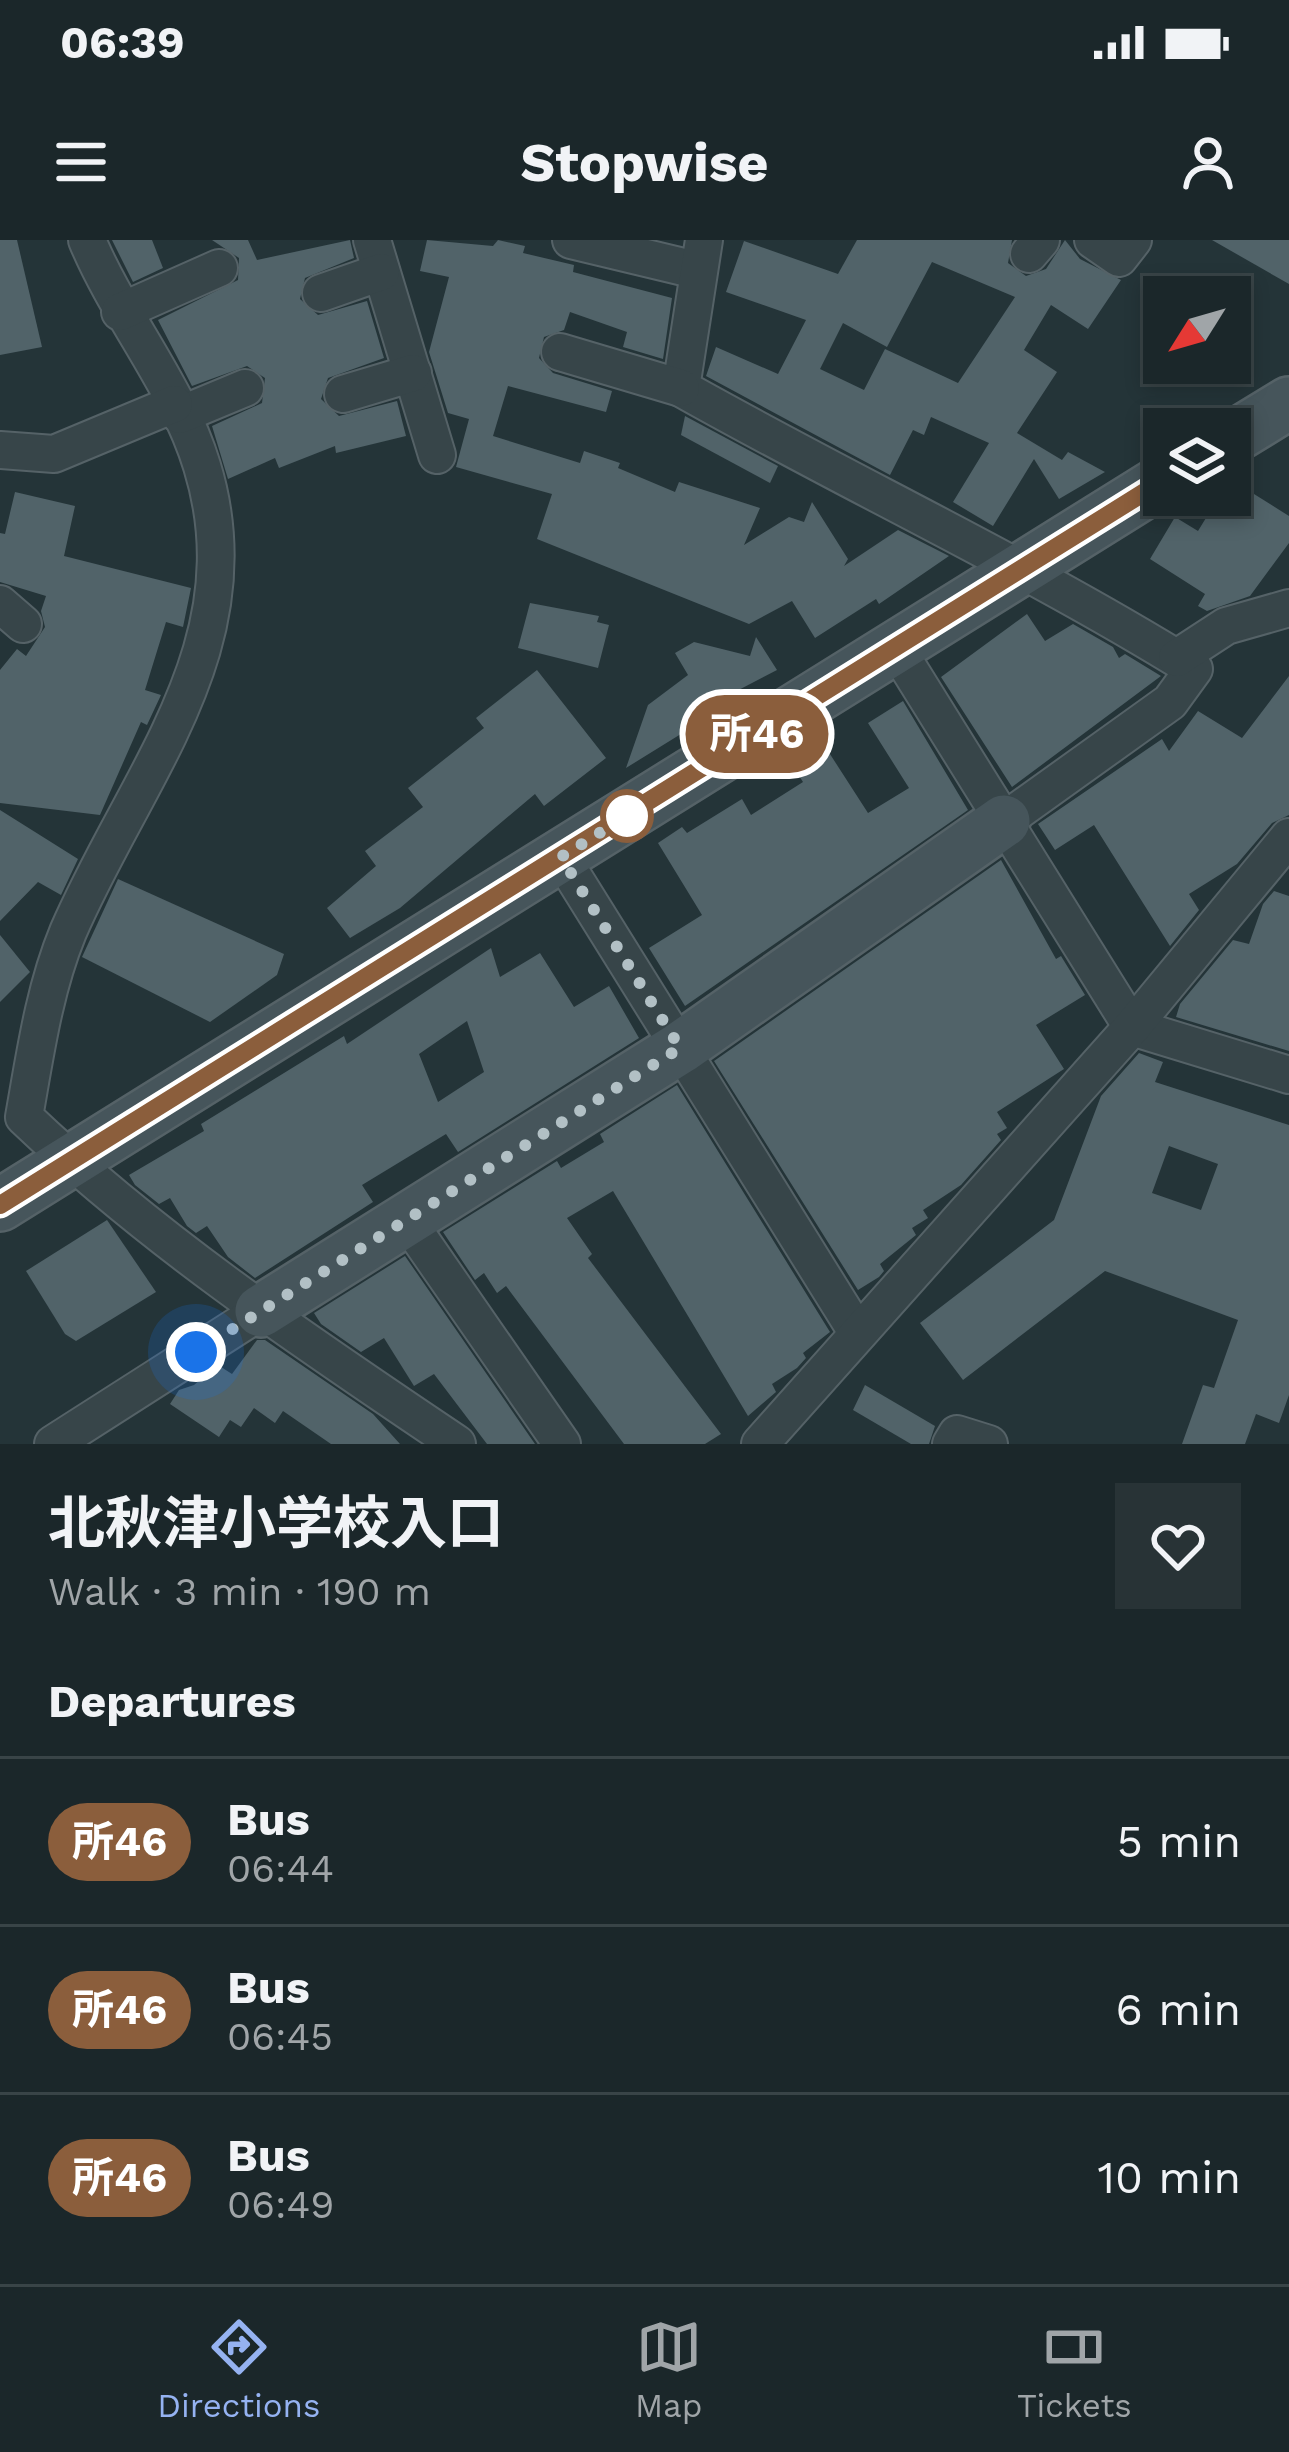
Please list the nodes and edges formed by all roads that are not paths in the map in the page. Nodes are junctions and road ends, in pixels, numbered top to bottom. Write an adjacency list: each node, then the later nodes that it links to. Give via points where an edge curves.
1 (87, 240): 9 (street)
2 (571, 240): 5 (street)
3 (1093, 240): 4 (street, via 1119,258)
4 (1133, 240)
5 (700, 255): 13 (street)
6 (376, 256): 8 (street); 11 (street)
7 (219, 268): 9 (street)
8 (320, 293)
9 (120, 312): 16 (street)
10 (560, 352): 13 (street)
11 (413, 373): 14 (street); 19 (street)
12 (244, 388): 16 (street)
13 (681, 388): 21 (street)
14 (343, 394)
15 (1289, 403): 17 (street)
16 (177, 409): 18 (street, via 54,454); 32 (street, via 214,514 211,633 67,935)
17 (1251, 426)
18 (0, 450)
19 (437, 454)
20 (1143, 493): 21 (street)
21 (1023, 568): 23 (street); 24 (street)
22 (1289, 608): 24 (street, via 1226,626)
23 (896, 648): 25 (street); 27 (street)
24 (1177, 658): 25 (street, via 1195,669 1170,702)
25 (1004, 821): 28 (street); 29 (street)
26 (1289, 837): 28 (street)
27 (561, 857): 29 (street); 33 (street)
28 (1132, 1027): 30 (street); 37 (street)
29 (680, 1048): 35 (street); 37 (street)
30 (1289, 1075)
31 (0, 1083): 32 (street)
32 (24, 1117): 33 (street)
33 (70, 1161): 34 (street); 36 (street)
34 (0, 1205)
35 (406, 1219): 36 (street); 40 (street)
36 (261, 1311): 38 (street); 39 (street)
37 (857, 1332): 41 (street)
38 (53, 1444)
39 (457, 1444)
40 (562, 1444)
41 (760, 1444)
42 (951, 1444): 43 (street, via 957,1434)
43 (989, 1444)

